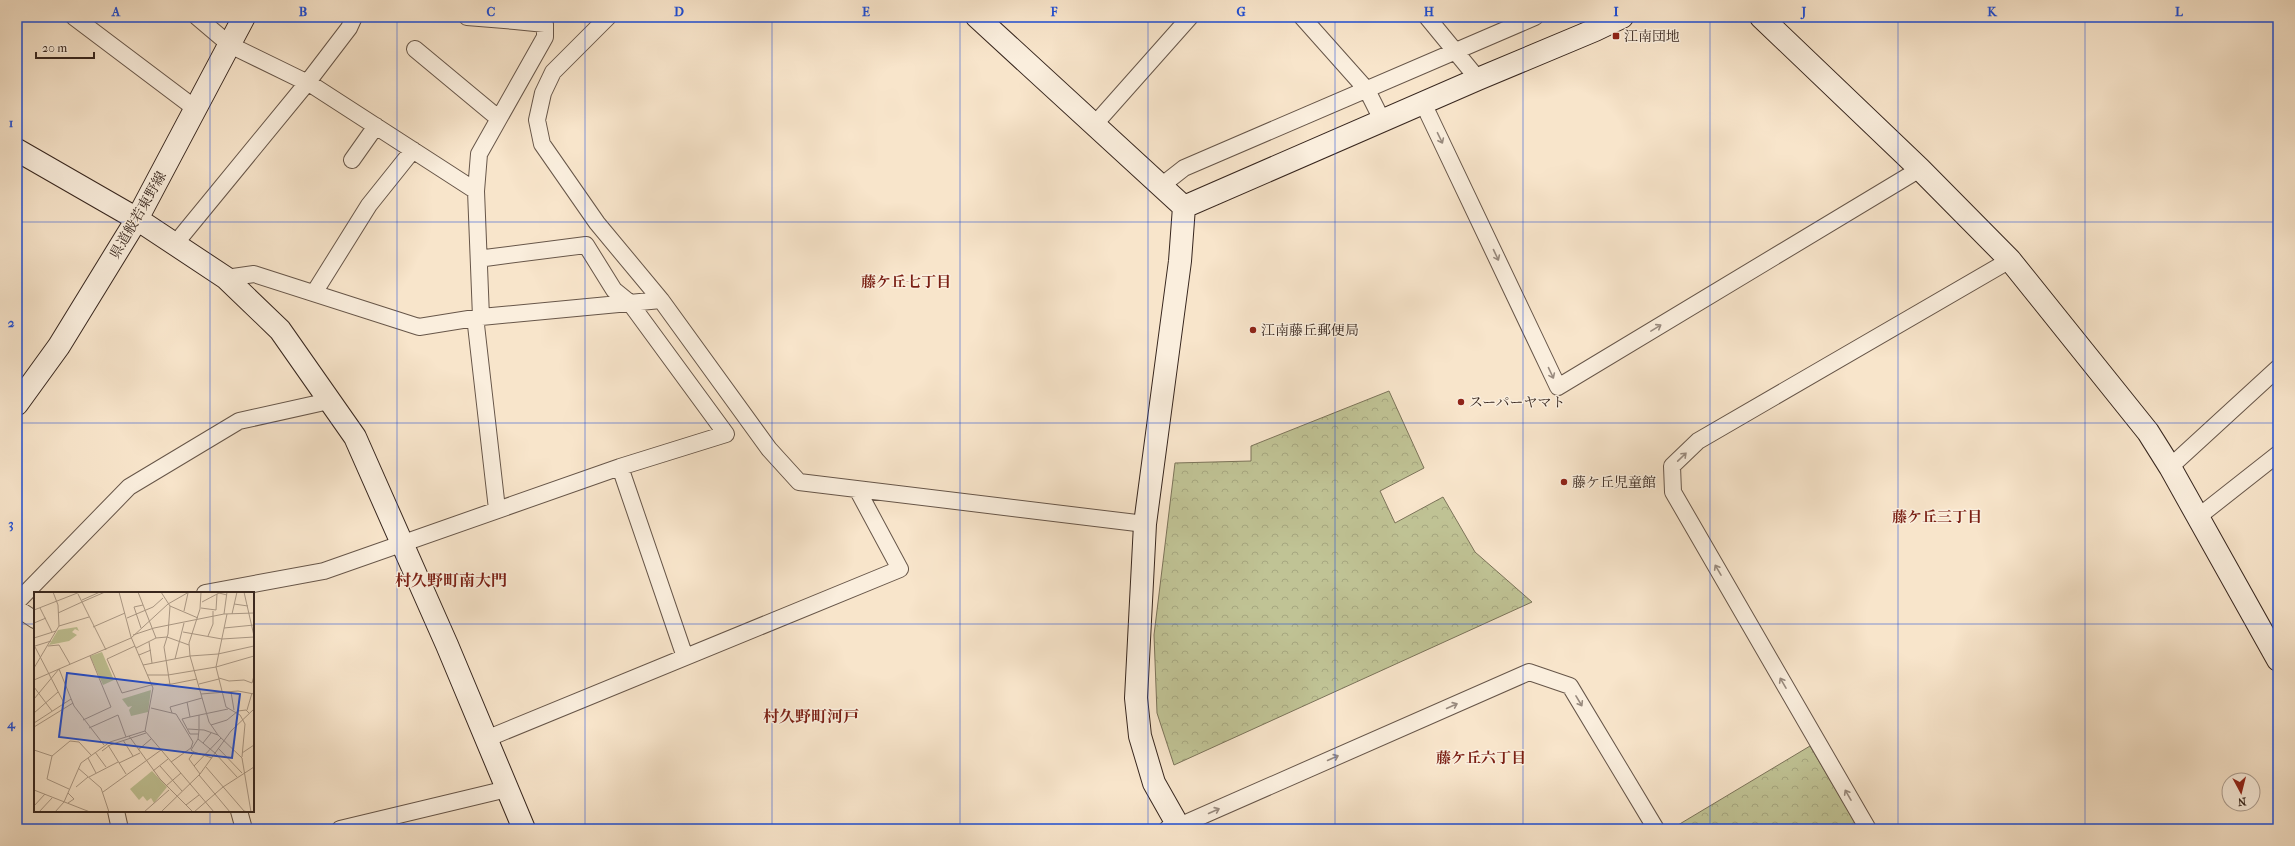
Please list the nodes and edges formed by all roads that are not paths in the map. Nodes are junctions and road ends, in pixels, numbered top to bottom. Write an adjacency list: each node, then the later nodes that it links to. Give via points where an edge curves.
1 (74, 17): 21 (street)
2 (197, 17): 15 (street)
3 (244, 17): 15 (street, 県道般若東野線)
4 (354, 17): 18 (street, via 349,28)
5 (467, 17): 14 (street)
6 (608, 17): 38 (street, via 553,72 543,93 538,120 542,144 597,223)
7 (977, 17): 23 (street)
8 (1190, 17): 23 (street)
9 (1302, 17): 19 (street)
10 (1427, 17): 17 (street)
11 (1535, 17): 17 (street)
12 (1622, 17): 17 (street, via 1596,30)
13 (1761, 17): 28 (street)
14 (516, 19): 22 (street, via 545,24 544,37)
15 (230, 45): 18 (street); 21 (street, 県道般若東野線)
16 (415, 49): 22 (street)
17 (1465, 63): 19 (street); 20 (street)
18 (307, 83): 24 (street); 33 (street)
19 (1374, 103): 20 (street); 29 (street, via 1184,168); 31 (street)
20 (1423, 103): 28 (street, one-way to 28, via 1558,387)
21 (196, 109): 32 (street, 県道般若東野線)
22 (498, 118): 30 (street, via 479,154)
23 (1095, 124): 29 (street)
24 (376, 126): 26 (street); 27 (street)
25 (17, 150): 32 (street)
26 (413, 150): 30 (street); 37 (street, via 369,205)
27 (352, 160)
28 (1920, 169): 35 (street)
29 (1161, 186): 31 (street)
30 (476, 191): 40 (street)
31 (1184, 208): 50 (street, via 1180,261)
32 (137, 219): 33 (street); 43 (street, 県道般若東野線, via 59,346)
33 (175, 244): 36 (street)
34 (485, 258): 39 (street, via 586,245 614,290)
35 (2010, 260): 45 (street, via 2148,432); 68 (street, one-way to 35, via 1673,492 1672,466 1698,441)
36 (226, 278): 37 (street, via 254,274); 42 (street, via 280,330)
37 (314, 293): 40 (street, via 419,327)
38 (661, 300): 39 (street); 47 (street, via 769,449 799,482)
39 (630, 303): 40 (street); 46 (street, via 726,434)
40 (478, 321): 48 (street)
41 (2278, 368): 45 (street)
42 (329, 401): 51 (street, via 355,437); 53 (street, via 239,421 129,487)
43 (17, 404)
44 (2278, 454): 49 (street)
45 (2170, 467): 49 (street)
46 (620, 468): 48 (street); 56 (street)
47 (857, 489): 50 (street); 56 (street, via 900,569)
48 (497, 510): 51 (street)
49 (2198, 517): 57 (street)
50 (1145, 524): 62 (street, via 1136,698 1140,736 1154,783)
51 (401, 542): 52 (street, via 324,571); 58 (street)
52 (210, 592)
53 (17, 602)
54 (17, 608): 55 (street)
55 (34, 619)
56 (685, 657): 58 (street)
57 (2278, 660)
58 (486, 739): 59 (street)
59 (507, 789): 65 (street); 66 (street)
60 (116, 812): 63 (street)
61 (239, 812): 64 (street)
62 (1175, 828): 67 (street, one-way to 67, via 1529,672 1570,686)
63 (120, 829)
64 (244, 829)
65 (340, 829)
66 (524, 829)
67 (1656, 829)
68 (1868, 829)

